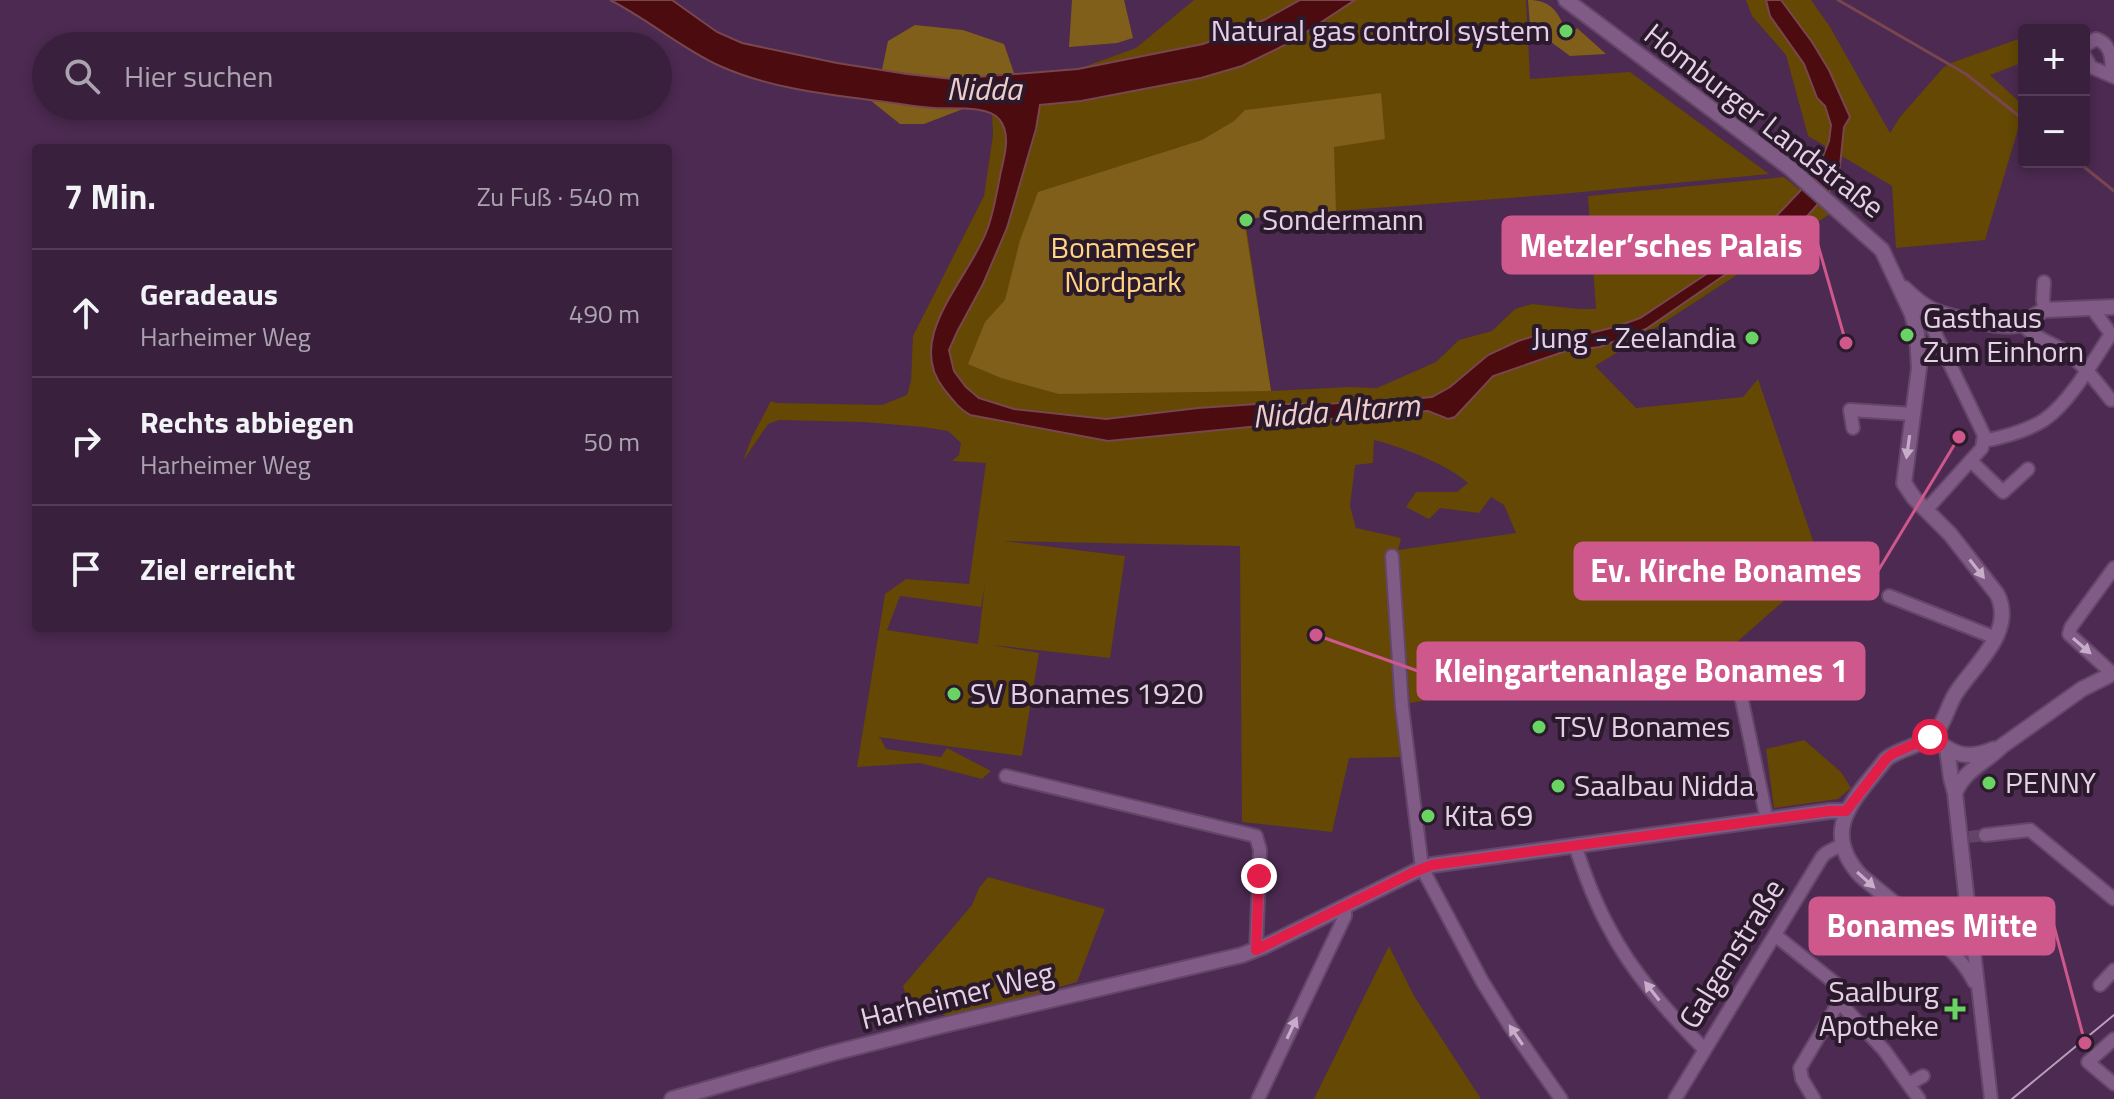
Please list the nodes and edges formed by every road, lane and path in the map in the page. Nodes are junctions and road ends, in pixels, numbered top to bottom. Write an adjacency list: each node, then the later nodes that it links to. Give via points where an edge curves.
1 (1566, 0): 9 (street, Homburger Landstraße, via 1796,173 1877,245)
2 (2090, 42): 4 (street, via 2096,39 2108,46)
3 (2090, 65): 4 (street)
4 (2113, 76)
5 (2044, 282): 8 (street)
6 (2114, 307): 7 (street)
7 (2092, 308): 8 (street); 11 (street, via 2111,334)
8 (2045, 310): 10 (street)
9 (1919, 317): 10 (street); 13 (street); 15 (street, Homburger Landstraße)
10 (2022, 323): 11 (street)
11 (2087, 371): 12 (street); 15 (street, via 2044,420)
12 (2111, 400)
13 (1913, 414): 14 (street, via 1850,410); 18 (street, one-way to 18, via 1904,483)
14 (1853, 428)
15 (1984, 441): 16 (street)
16 (1971, 461): 17 (street, via 2003,492); 18 (street)
17 (2028, 469)
18 (1927, 509): 22 (street, one-way to 22, via 1997,594 2002,611)
19 (1392, 556): 35 (street, via 1402,707)
20 (2114, 568): 23 (street, one-way to 23, via 2069,634)
21 (1889, 596): 22 (street)
22 (1996, 638): 25 (street)
23 (2113, 673): 26 (street)
24 (1592, 676): 31 (street, via 1732,653)
25 (1930, 737): 27 (street); 30 (street, via 1886,759)
26 (2002, 746): 27 (street, via 1967,756); 29 (street, via 1961,780)
27 (1947, 749): 29 (street)
28 (1006, 776): 41 (street, via 1256,836)
29 (1955, 793): 38 (street, via 1964,837)
30 (1846, 811): 31 (street, Harheimer Weg); 33 (street)
31 (1767, 820): 34 (street, Harheimer Weg)
32 (1985, 835): 36 (street, via 2030,830)
33 (1843, 844): 39 (street, Galgenstraße, via 1822,857); 40 (street, one-way to 40, via 1861,876)
34 (1575, 845): 35 (street, Harheimer Weg); 47 (street, one-way to 34, via 1666,1010 1608,928)
35 (1422, 868): 37 (street, Harheimer Weg); 53 (street, one-way to 35, via 1482,981)
36 (2114, 899)
37 (1345, 908): 41 (street, Harheimer Weg); 52 (street, one-way to 37)
38 (1969, 921): 40 (street, via 1958,937); 44 (street)
39 (1775, 935): 45 (street, via 1836,984); 47 (street, Galgenstraße)
40 (1938, 939): 44 (street, via 1962,962)
41 (1256, 950): 51 (street, Harheimer Weg, via 930,1028)
42 (2114, 970): 43 (street)
43 (2100, 985)
44 (1978, 988): 57 (street)
45 (1839, 1002): 49 (street); 55 (street, via 1800,1068)
46 (2114, 1039): 50 (street, via 2088,1062)
47 (1704, 1049): 54 (street, Galgenstraße)
48 (1923, 1076): 49 (street)
49 (1909, 1084): 56 (street)
50 (2114, 1084)
51 (672, 1099)
52 (1258, 1099)
53 (1561, 1099)
54 (1675, 1099)
55 (1814, 1099)
56 (1919, 1099)
57 (1991, 1099)

